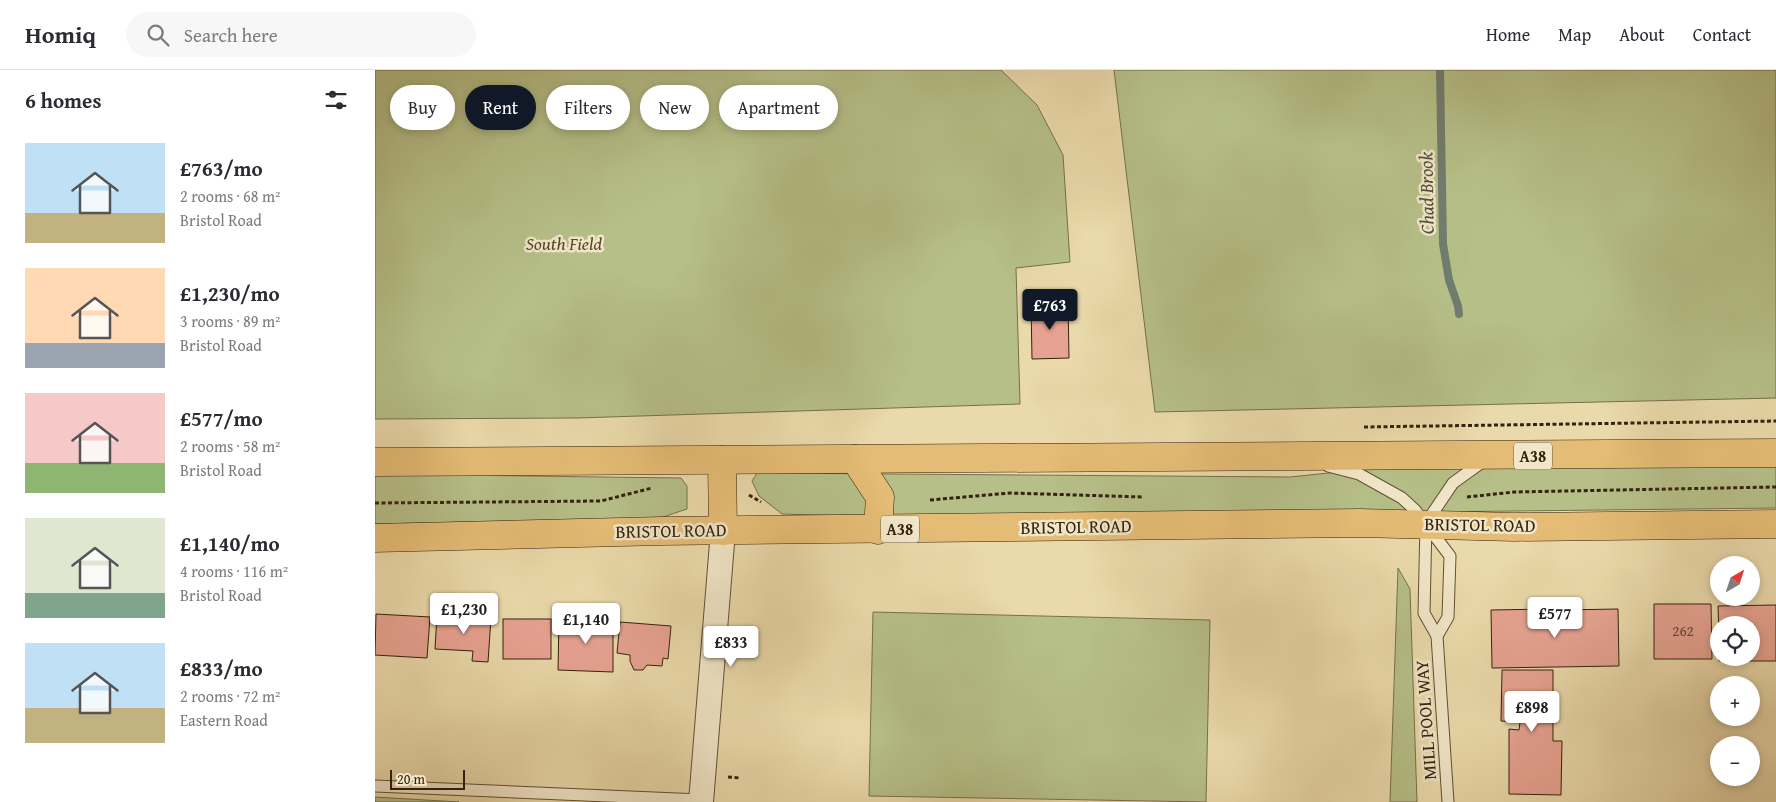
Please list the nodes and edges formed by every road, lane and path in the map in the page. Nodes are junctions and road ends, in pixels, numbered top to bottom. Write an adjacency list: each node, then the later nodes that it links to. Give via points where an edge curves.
1 (1776, 421): 2 (path)
2 (1425, 425)
3 (1776, 453): 5 (highway, A38)
4 (1290, 456): 5 (highway, A38); 6 (highway, A38); 16 (lane, via 1364,476 1402,498)
5 (1489, 456): 12 (lane, via 1453,483)
6 (855, 459): 8 (highway, A38); 19 (highway, via 880,497)
7 (375, 462): 8 (highway, A38)
8 (722, 471): 15 (path, via 735,487); 18 (highway)
9 (661, 487): 14 (path, via 601,501)
10 (1776, 487): 12 (path, via 1514,492)
11 (1148, 497): 13 (path, via 1010,493)
12 (1443, 498): 16 (lane)
13 (927, 501)
14 (375, 503)
15 (767, 507)
16 (1426, 524): 17 (highway, BRISTOL ROAD / A38, via 1513,527); 19 (highway, BRISTOL ROAD / A38); 21 (lane, via 1425,613); 21 (lane, via 1450,556 1448,617)
17 (1776, 524)
18 (723, 530): 19 (highway, BRISTOL ROAD / A38); 20 (highway, BRISTOL ROAD / A38); 23 (street)
19 (878, 530)
20 (375, 538)
21 (1437, 636): 24 (lane, MILL POOL WAY)
22 (375, 786): 23 (lane)
23 (701, 801)
24 (1449, 802)

